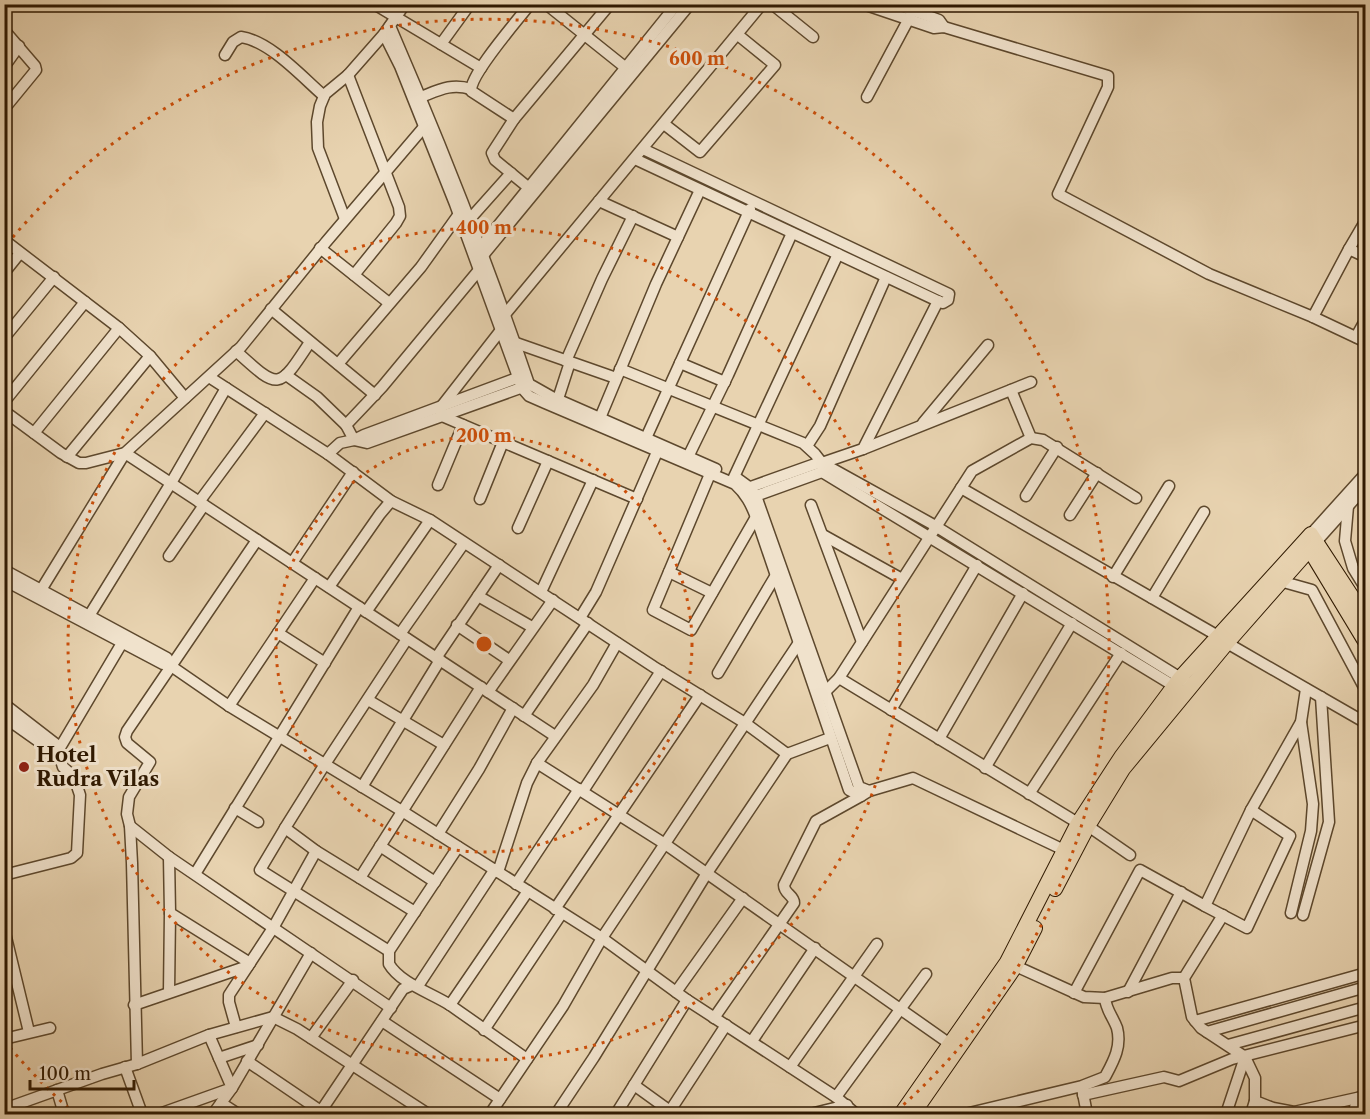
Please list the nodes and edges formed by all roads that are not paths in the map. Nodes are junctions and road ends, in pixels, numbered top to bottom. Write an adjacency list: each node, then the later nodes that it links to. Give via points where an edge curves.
1 (374, 4): 15 (street)
2 (405, 4): 15 (street)
3 (470, 4): 20 (street)
4 (530, 4): 24 (street)
5 (546, 4): 13 (street)
6 (610, 4): 17 (street)
7 (677, 4): 25 (street)
8 (690, 4): 56 (street)
9 (762, 4): 18 (street)
10 (772, 4): 19 (street)
11 (863, 4): 14 (street)
12 (897, 5): 14 (street)
13 (561, 9): 17 (street)
14 (911, 15): 30 (street); 65 (street, via 939,20 944,27 1108,76 1108,87 1058,194 1209,274)
15 (390, 25): 20 (street); 26 (street); 29 (street); 34 (street, via 400,66)
16 (4, 30): 21 (street)
17 (584, 35): 25 (street); 32 (street)
18 (738, 35): 33 (street); 33 (street, via 775,65 700,152)
19 (813, 37)
20 (441, 44): 24 (street)
21 (19, 46): 23 (street); 31 (street, via 36,70)
22 (225, 55): 28 (street, via 233,42 249,38 289,65)
23 (4, 67)
24 (482, 68): 27 (street)
25 (626, 68): 39 (street)
26 (348, 75): 28 (street); 37 (street)
27 (471, 89): 29 (street, via 447,86); 32 (street)
28 (324, 96): 45 (street, via 317,122 318,148)
29 (421, 97): 46 (street)
30 (867, 97)
31 (4, 109)
32 (514, 119): 38 (street, via 492,153)
33 (664, 124): 35 (street)
34 (424, 127): 37 (street); 43 (street)
35 (643, 149): 36 (street); 42 (street)
36 (635, 159): 40 (street); 41 (street)
37 (386, 173): 45 (street); 58 (street, via 399,216)
38 (511, 173): 39 (street); 46 (street)
39 (528, 188): 56 (street)
40 (700, 190): 42 (street); 49 (street)
41 (599, 201): 44 (street); 67 (street)
42 (751, 208): 48 (street); 61 (street, via 949,294 946,302); 77 (street)
43 (459, 214): 56 (street); 63 (street)
44 (633, 216): 49 (street); 76 (street, via 593,297)
45 (345, 219): 51 (street)
46 (469, 220): 56 (street)
47 (1365, 220): 52 (street)
48 (792, 233): 54 (street); 83 (street)
49 (678, 237): 79 (street)
50 (4, 240): 53 (street)
51 (320, 248): 58 (street); 64 (street)
52 (1349, 249): 55 (street); 65 (street)
53 (20, 253): 57 (street); 59 (street)
54 (838, 254): 60 (street); 99 (street)
55 (1365, 257)
56 (478, 258): 67 (street); 88 (street)
57 (4, 273)
58 (354, 275): 63 (street)
59 (54, 277): 62 (street); 69 (street)
60 (886, 277): 61 (street); 106 (street, via 820,426)
61 (938, 301): 108 (street)
62 (85, 302): 68 (street); 91 (street)
63 (389, 303): 78 (street)
64 (271, 309): 71 (street); 74 (street)
65 (1313, 317): 70 (street)
66 (1365, 319): 70 (street)
67 (501, 323): 72 (street); 82 (street); 94 (street)
68 (119, 328): 75 (street); 101 (street)
69 (4, 338)
70 (1361, 340)
71 (310, 342): 78 (street); 80 (street)
72 (516, 343): 76 (street); 82 (street)
73 (988, 345): 100 (street)
74 (236, 351): 80 (street, via 273,380); 81 (street)
75 (150, 356): 89 (street); 112 (street)
76 (568, 362): 79 (street); 90 (street)
77 (680, 363): 83 (street); 86 (street)
78 (338, 364): 88 (street)
79 (618, 373): 86 (street); 96 (street)
80 (286, 375): 97 (street)
81 (209, 377): 85 (street); 89 (street)
82 (524, 381): 90 (street); 94 (street); 110 (street, via 529,396)
83 (725, 382): 92 (street)
84 (1031, 382): 87 (street)
85 (226, 388): 95 (street); 122 (street)
86 (668, 388): 92 (street); 102 (street)
87 (1011, 390): 100 (street); 103 (street)
88 (375, 395): 97 (street)
89 (185, 398): 109 (street)
90 (558, 399): 96 (street)
91 (4, 402)
92 (713, 406): 99 (street); 113 (street)
93 (4, 411): 101 (street)
94 (441, 412): 98 (street); 104 (street, via 367,443)
95 (265, 413): 111 (street); 133 (street)
96 (600, 418): 102 (street)
97 (346, 425): 104 (street)
98 (463, 425): 105 (street); 123 (street)
99 (758, 425): 106 (street); 120 (street)
100 (921, 426): 108 (street)
101 (34, 434): 112 (street)
102 (646, 438): 113 (street)
103 (1031, 438): 107 (street); 126 (street, via 972,471)
104 (354, 440): 111 (street, via 340,443)
105 (503, 442): 114 (street); 130 (street)
106 (807, 446): 115 (street)
107 (1057, 447): 117 (street); 128 (street)
108 (863, 449): 115 (street)
109 (125, 453): 112 (street, via 87,463); 122 (street); 161 (street)
110 (657, 453): 119 (street); 131 (street)
111 (328, 454): 116 (street)
112 (67, 457)
113 (688, 457): 120 (street)
114 (548, 461): 121 (street); 141 (street)
115 (822, 468): 127 (street, via 815,464); 142 (street)
116 (352, 472): 132 (street); 148 (street)
117 (1097, 473): 129 (street); 138 (street)
118 (1365, 473): 140 (street)
119 (710, 474): 127 (street); 152 (street)
120 (734, 477): 127 (street)
121 (593, 480): 131 (street); 162 (street)
122 (171, 483): 133 (street); 169 (street)
123 (438, 486)
124 (1169, 486): 154 (street)
125 (1365, 486): 135 (street)
126 (961, 488): 142 (street); 154 (street)
127 (749, 493): 137 (street); 178 (street)
128 (1026, 496)
129 (1136, 498)
130 (480, 499)
131 (637, 499): 171 (street)
132 (391, 501): 139 (street); 159 (street)
133 (202, 503): 144 (street); 147 (street)
134 (811, 505): 143 (street)
135 (1348, 506): 140 (street); 160 (street, via 1344,541)
136 (1204, 512): 166 (street)
137 (756, 516): 153 (street); 163 (street)
138 (1070, 516)
139 (430, 520): 146 (street); 168 (street)
140 (1328, 522): 145 (street)
141 (518, 528)
142 (932, 531): 150 (street); 156 (street); 191 (street)
143 (823, 535): 156 (street); 179 (street)
144 (257, 540): 148 (street); 187 (street)
145 (1310, 542): 158 (main road); 170 (main road); 177 (main road); 182 (main road)
146 (464, 543): 149 (street); 176 (street)
147 (169, 556)
148 (292, 563): 155 (street)
149 (499, 565): 162 (street); 165 (street)
150 (977, 565): 164 (street); 202 (street)
151 (4, 570): 161 (street)
152 (669, 572): 163 (street); 163 (street, via 652,610 691,630)
153 (776, 575): 178 (street); 189 (street)
154 (1113, 577): 166 (street)
155 (315, 578): 159 (street); 175 (street)
156 (902, 579): 179 (street)
157 (4, 580): 180 (street)
158 (1280, 581): 177 (main road); 194 (street, via 1312,590)
159 (329, 587): 168 (street)
160 (1365, 589)
161 (41, 590): 169 (street)
162 (541, 592): 167 (street)
163 (712, 593)
164 (1023, 593): 172 (street); 212 (street)
165 (478, 596): 173 (street); 174 (street)
166 (1152, 598): 177 (street)
167 (553, 600): 171 (street); 174 (street)
168 (363, 609): 176 (street); 186 (street)
169 (89, 616): 187 (street, via 167,658)
170 (1365, 618)
171 (584, 620): 181 (street); 203 (street)
172 (1072, 623): 183 (street); 218 (street)
173 (457, 625): 184 (street); 185 (street)
174 (532, 627): 185 (street)
175 (278, 633): 186 (street); 200 (street)
176 (404, 636): 184 (street); 198 (street)
177 (1222, 639): 191 (main road); 193 (street)
178 (802, 640): 195 (street); 207 (street)
179 (862, 642): 190 (street)
180 (122, 643): 187 (street); 214 (street)
181 (617, 643): 188 (street); 210 (street, via 593,685)
182 (1365, 644)
183 (1121, 653): 191 (street); 222 (street)
184 (438, 659): 192 (street); 205 (street)
185 (509, 660): 192 (street)
186 (325, 663): 209 (street)
187 (171, 666): 200 (street); 229 (street, via 125,737 150,762 129,797)
188 (662, 671): 196 (street); 220 (street)
189 (718, 673)
190 (839, 678): 195 (street); 202 (street)
191 (1183, 685): 228 (main road)
192 (484, 689): 201 (street); 213 (street)
193 (1306, 689): 197 (street); 206 (street)
194 (1365, 691)
195 (820, 693): 211 (street); 221 (street, via 859,787)
196 (700, 695): 207 (street); 226 (street)
197 (1321, 697): 208 (street); 256 (street, via 1329,822)
198 (368, 700): 205 (street); 217 (street)
199 (4, 704): 214 (street, via 57,745)
200 (229, 706): 209 (street)
201 (513, 708): 203 (street); 231 (street)
202 (891, 710): 212 (street)
203 (524, 716): 210 (street)
204 (4, 717): 214 (street, via 52,751)
205 (403, 720): 213 (street); 219 (street)
206 (1301, 722): 224 (street); 254 (street, via 1313,804 1311,831)
207 (745, 723): 215 (street); 232 (street)
208 (1365, 723)
209 (279, 736): 217 (street); 223 (street)
210 (555, 736): 216 (street)
211 (830, 738): 215 (street); 221 (street, via 849,790)
212 (939, 739): 218 (street)
213 (444, 745): 225 (street)
214 (58, 751): 242 (street, via 80,795 77,853 71,858)
215 (787, 754): 240 (street)
216 (537, 763): 220 (street); 239 (street)
217 (325, 764): 219 (street); 230 (street)
218 (985, 768): 222 (street)
219 (362, 787): 225 (street)
220 (581, 790): 226 (street); 245 (street)
221 (865, 793): 235 (street, via 913,778); 257 (street, via 812,826 784,885 785,892 794,900)
222 (1029, 794): 228 (street)
223 (235, 808): 227 (street); 241 (street)
224 (1251, 810): 250 (street); 255 (street, via 1290,836 1247,928)
225 (402, 811): 231 (street); 233 (street)
226 (620, 816): 232 (street); 251 (street)
227 (258, 822)
228 (1083, 825): 235 (main road); 237 (street); 265 (main road)
229 (130, 826): 238 (street); 282 (street)
230 (285, 828): 236 (street); 247 (street, via 260,870)
231 (438, 834): 234 (street)
232 (665, 844): 240 (street); 260 (street)
233 (380, 846): 243 (street); 244 (street)
234 (458, 847): 239 (street); 244 (street)
235 (1064, 850): 265 (main road)
236 (316, 851): 243 (street); 247 (street)
237 (1130, 855)
238 (169, 857): 241 (street); 253 (street)
239 (497, 871): 245 (street); 274 (street)
240 (707, 873): 249 (street); 267 (street)
241 (195, 874): 258 (street)
242 (4, 875)
243 (360, 878): 252 (street)
244 (435, 882): 252 (street)
245 (516, 884): 246 (street)
246 (528, 891): 251 (street); 283 (street)
247 (292, 892): 258 (street); 263 (street)
248 (1180, 892): 250 (street); 278 (street); 279 (street, via 1140,870)
249 (743, 898): 257 (street); 277 (street)
250 (1205, 906): 255 (street)
251 (558, 911): 260 (street); 295 (street)
252 (415, 912): 263 (street)
253 (170, 913): 266 (street); 276 (street)
254 (1291, 913)
255 (1223, 915): 272 (street)
256 (1303, 915)
257 (780, 924): 262 (street); 288 (street)
258 (273, 928): 264 (street); 266 (street)
259 (4, 929): 271 (street)
260 (602, 939): 267 (street); 307 (street)
261 (877, 944): 270 (street)
262 (815, 948): 270 (street); 301 (street)
263 (389, 951): 274 (street, via 388,964)
264 (311, 953): 273 (street); 287 (street)
265 (1011, 964): 279 (street); 302 (main road); 339 (main road)
266 (249, 965): 276 (street); 293 (street, via 229,995)
267 (646, 970): 277 (street); 334 (street)
268 (926, 974): 286 (street)
269 (1365, 974): 290 (street)
270 (856, 976): 286 (street); 312 (street)
271 (10, 977): 296 (street)
272 (1184, 978): 278 (street); 290 (street)
273 (352, 980): 285 (street); 299 (street)
274 (415, 986): 283 (street); 285 (street, via 403,989)
275 (1365, 987): 297 (street)
276 (169, 992): 282 (street)
277 (676, 992): 281 (street)
278 (1128, 992): 280 (street)
279 (1074, 993): 280 (street)
280 (1105, 998): 316 (street, via 1117,1029 1118,1054 1105,1077)
281 (687, 1000): 288 (street); 313 (street)
282 (134, 1005): 309 (street)
283 (450, 1005): 295 (street)
284 (1365, 1007): 304 (street)
285 (391, 1008): 289 (street)
286 (902, 1008): 302 (street); 317 (street)
287 (273, 1017): 293 (street); 299 (street); 303 (street)
288 (714, 1018): 291 (street)
289 (382, 1021): 310 (street); 319 (street)
290 (1195, 1021): 297 (street)
291 (726, 1025): 301 (street); 325 (street)
292 (1365, 1025): 305 (street)
293 (236, 1027): 298 (street)
294 (50, 1028): 296 (street)
295 (484, 1030): 307 (street)
296 (28, 1032): 300 (street)
297 (1207, 1032): 304 (street)
298 (209, 1035): 306 (street); 309 (street)
299 (311, 1038): 310 (street)
300 (4, 1039)
301 (752, 1041): 312 (street)
302 (950, 1044): 338 (main road)
303 (258, 1045): 306 (street); 308 (street)
304 (1228, 1045): 305 (street)
305 (1245, 1057): 316 (street, via 1179,1081 1164,1077); 320 (street, via 1255,1078); 342 (street)
306 (219, 1058): 314 (street)
307 (527, 1059): 319 (street)
308 (247, 1062): 314 (street); 331 (street)
309 (137, 1064): 311 (street)
310 (352, 1065): 331 (street); 332 (street)
311 (125, 1067): 315 (street); 327 (street)
312 (790, 1067): 317 (street)
313 (634, 1085): 325 (street); 335 (street)
314 (231, 1088): 321 (street); 328 (street)
315 (57, 1090): 323 (street); 326 (street)
316 (1082, 1090): 340 (street); 341 (street)
317 (836, 1097): 322 (street)
318 (1362, 1097): 324 (street); 344 (street)
319 (500, 1099): 333 (street)
320 (1255, 1101): 324 (street); 343 (street)
321 (221, 1103): 329 (street); 330 (street)
322 (847, 1105): 336 (street); 337 (street)
323 (10, 1110)
324 (1303, 1112)
325 (669, 1113)
326 (64, 1114)
327 (142, 1114)
328 (159, 1114)
329 (213, 1114)
330 (238, 1114)
331 (322, 1114)
332 (428, 1114)
333 (490, 1114)
334 (556, 1114)
335 (616, 1114)
336 (810, 1114)
337 (856, 1114)
338 (902, 1114)
339 (913, 1114)
340 (965, 1114)
341 (1087, 1114)
342 (1226, 1114)
343 (1251, 1114)
344 (1353, 1114)

